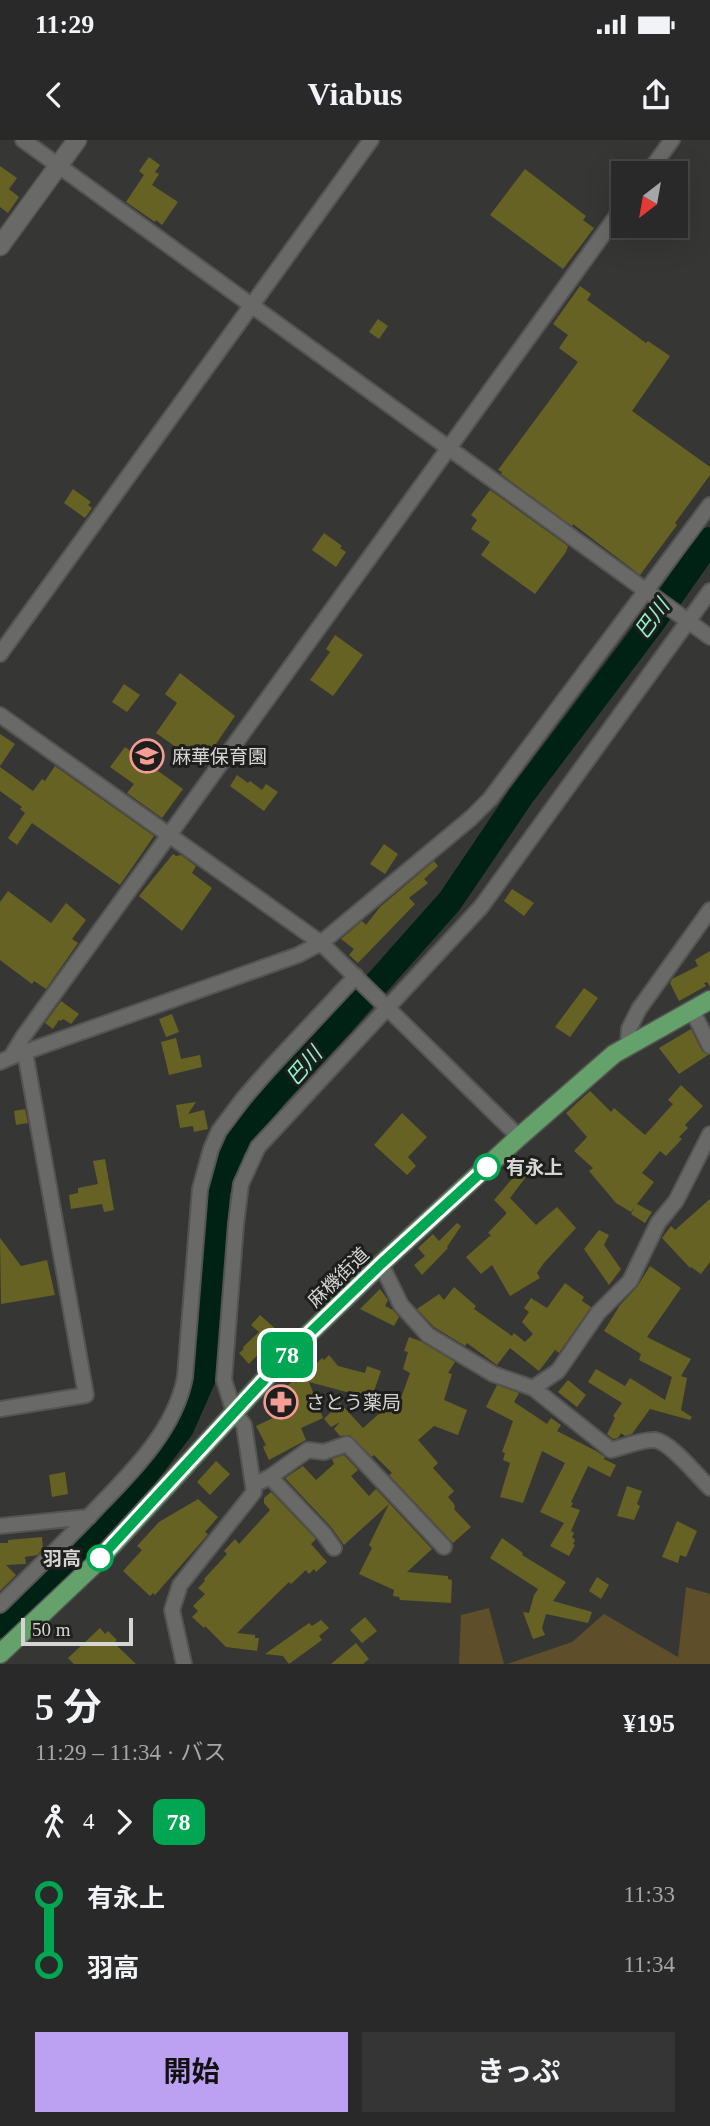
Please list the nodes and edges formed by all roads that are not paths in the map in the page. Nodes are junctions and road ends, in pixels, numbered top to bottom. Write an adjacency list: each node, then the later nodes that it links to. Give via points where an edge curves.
1 (23, 140): 6 (street)
2 (77, 140): 6 (street)
3 (371, 140): 9 (street)
4 (672, 140): 5 (street)
5 (657, 161)
6 (59, 165): 8 (street); 9 (street)
7 (611, 224): 10 (street)
8 (0, 246)
9 (252, 305): 10 (street); 16 (street)
10 (450, 447): 12 (street); 18 (street)
11 (710, 505): 12 (street)
12 (647, 591): 14 (street); 20 (street, via 490,799)
13 (710, 591): 14 (street)
14 (689, 621): 15 (street); 23 (street, via 481,907)
15 (710, 637)
16 (0, 654)
17 (0, 715): 18 (street)
18 (168, 834): 20 (street); 27 (street)
19 (710, 910): 25 (street, via 639,1009)
20 (321, 943): 21 (street); 27 (street, via 298,956)
21 (356, 976): 23 (street); 37 (street, via 270,1068 219,1131 200,1189 182,1394 160,1435)
22 (710, 1000): 24 (main road, 麻機街道)
23 (388, 1008): 29 (street); 33 (street, via 258,1147 241,1184 224,1380)
24 (692, 1010): 25 (main road, 麻機街道); 26 (street)
25 (628, 1045): 29 (main road, 麻機街道)
26 (710, 1046)
27 (12, 1057): 32 (street, via 86,1395)
28 (710, 1134): 31 (street, via 630,1281 598,1313 558,1371)
29 (519, 1136): 30 (main road, 麻機街道)
30 (381, 1264): 31 (street, via 401,1305 428,1335 493,1374); 33 (main road, 麻機街道)
31 (533, 1388): 36 (street, via 611,1450 657,1440)
32 (0, 1409)
33 (234, 1412): 35 (street, via 244,1425); 42 (main road, 麻機街道, via 97,1562)
34 (270, 1477): 35 (street); 39 (street, via 308,1450 324,1452 347,1444); 40 (street)
35 (253, 1485): 43 (street, via 254,1492 180,1585 172,1610)
36 (710, 1488)
37 (89, 1517): 38 (street); 41 (street)
38 (0, 1526)
39 (444, 1547)
40 (334, 1548)
41 (0, 1605)
42 (0, 1654)
43 (184, 1664)

